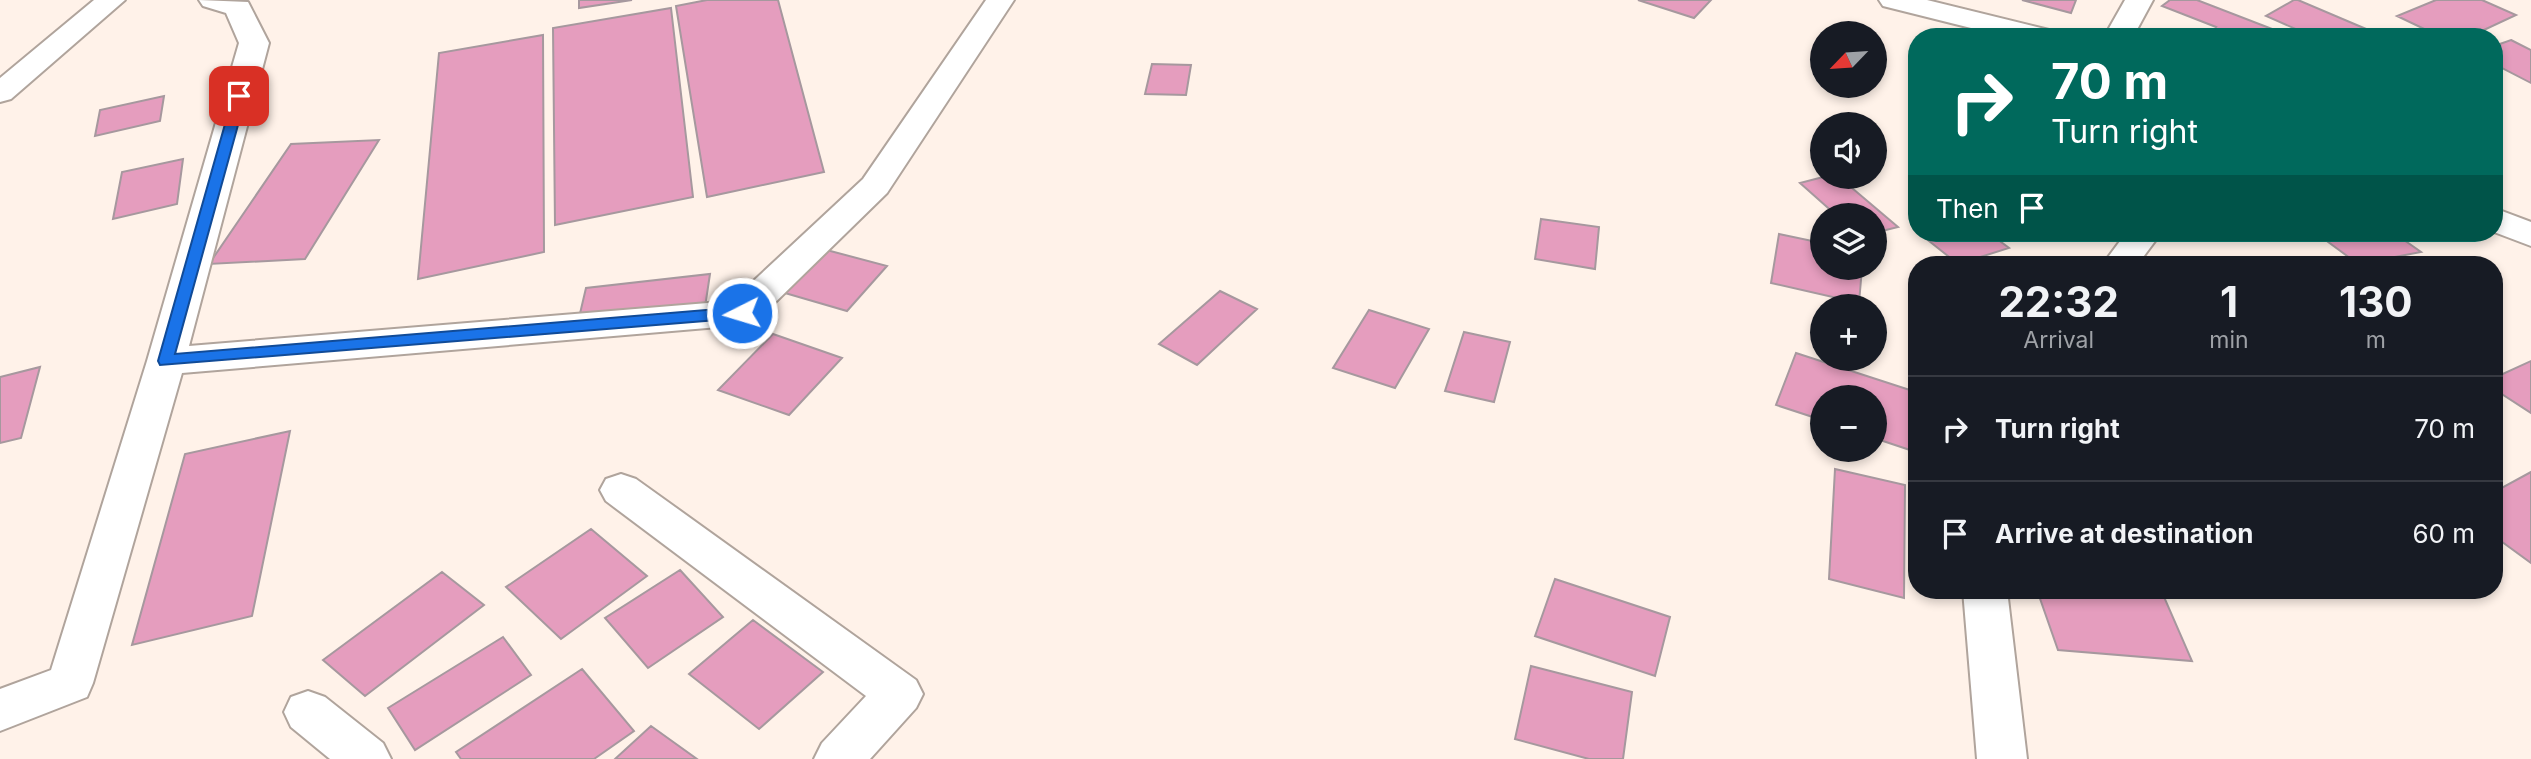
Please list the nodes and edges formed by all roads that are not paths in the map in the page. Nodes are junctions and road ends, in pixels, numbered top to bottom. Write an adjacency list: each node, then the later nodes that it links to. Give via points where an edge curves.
1 (111, 0): 8 (street)
2 (213, 0): 13 (street, via 238,8 254,43)
3 (1000, 0): 13 (street, via 874,186 742,313)
4 (1894, 0): 6 (street)
5 (2139, 0): 7 (street)
6 (2007, 28)
7 (2123, 28)
8 (0, 93)
9 (2503, 223): 10 (street)
10 (2531, 235)
11 (2137, 242): 12 (street)
12 (2126, 256)
13 (166, 361): 16 (street, via 70,684)
14 (621, 490): 19 (street, via 899,694)
15 (1986, 599): 20 (street)
16 (0, 710)
17 (308, 712): 18 (street)
18 (366, 759)
19 (839, 759)
20 (2002, 759)

